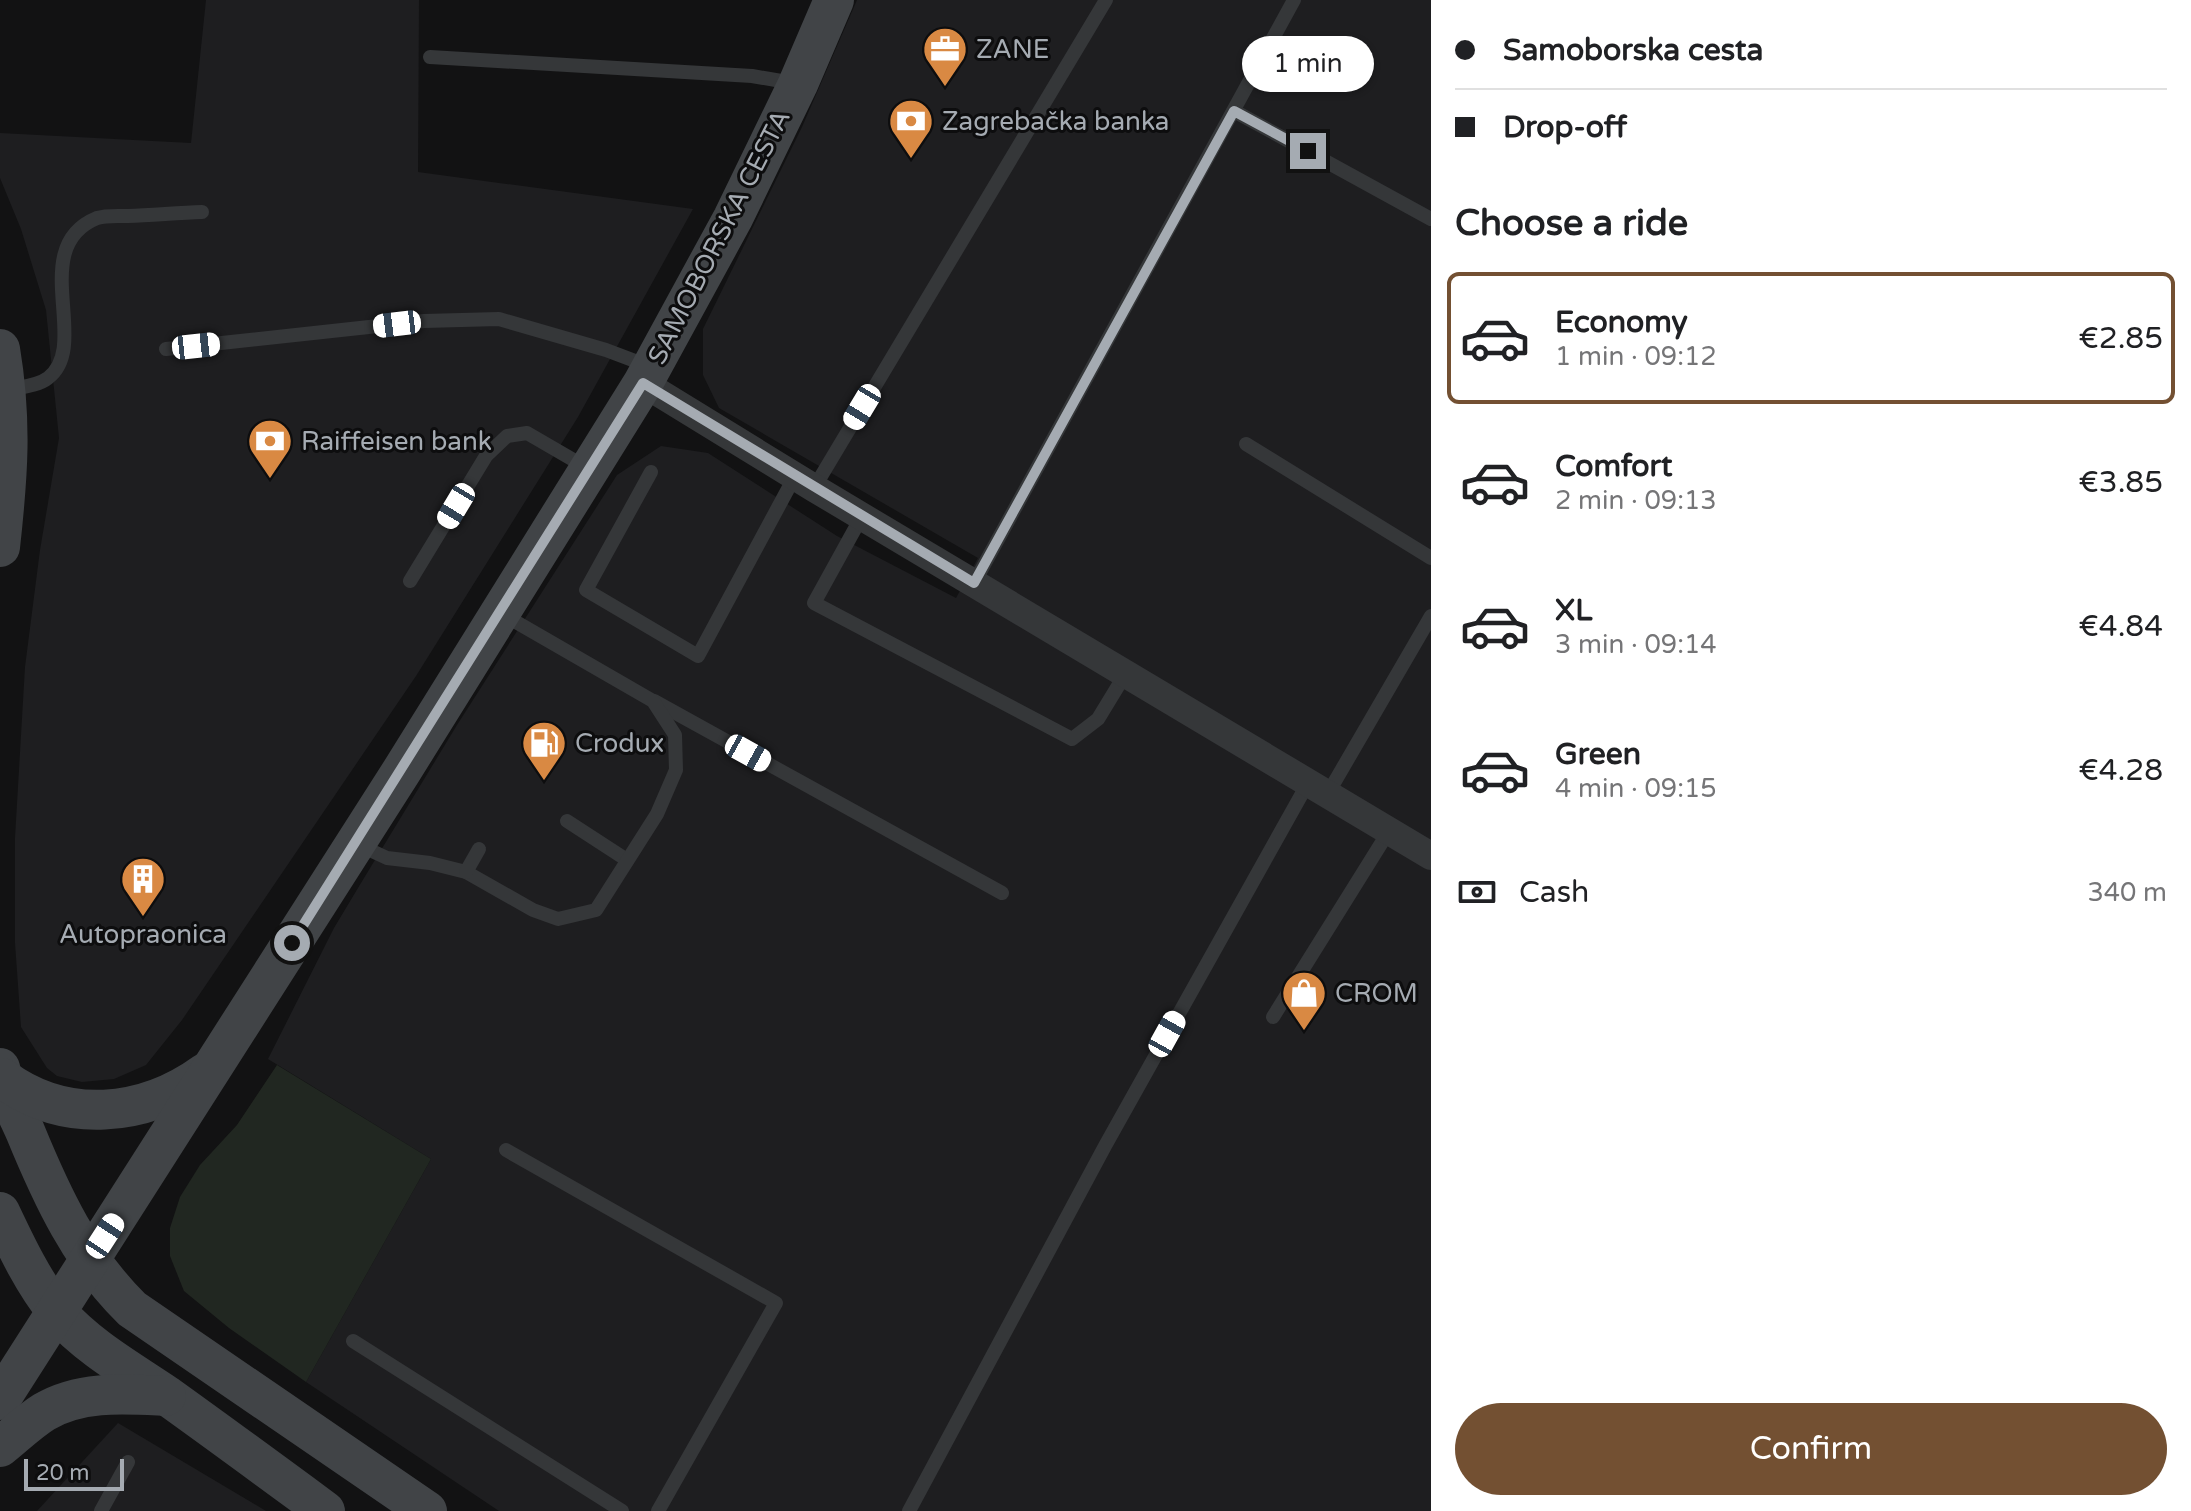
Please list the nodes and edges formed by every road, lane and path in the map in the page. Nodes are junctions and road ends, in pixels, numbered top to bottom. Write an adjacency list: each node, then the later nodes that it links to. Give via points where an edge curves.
1 (834, 0): 5 (main road, SAMOBORSKA CESTA)
2 (1106, 0): 16 (lane)
3 (1294, 0): 6 (lane)
4 (430, 57): 5 (lane, via 752,76)
5 (798, 84): 11 (main road, SAMOBORSKA CESTA, via 733,218)
6 (1234, 111): 8 (lane); 21 (lane)
7 (202, 212): 12 (lane, via 99,218 81,229 65,254 64,334 56,372 45,381)
8 (1431, 219)
9 (0, 349): 12 (main road)
10 (166, 349): 11 (lane, via 424,321 499,319 606,350)
11 (647, 375): 14 (main road, SAMOBORSKA CESTA); 16 (street)
12 (7, 390): 18 (main road, via 9,462)
13 (1246, 444): 19 (lane)
14 (589, 469): 20 (lane, via 527,433 507,436 486,456); 22 (main road, SAMOBORSKA CESTA)
15 (651, 472): 16 (lane, via 586,590 698,656)
16 (804, 482): 17 (street)
17 (862, 516): 21 (street); 24 (lane, via 814,603 1072,739 1098,719)
18 (0, 547)
19 (1431, 558)
20 (410, 581)
21 (974, 583): 24 (street)
22 (500, 613): 25 (lane); 29 (main road, SAMOBORSKA CESTA)
23 (1431, 616): 26 (lane)
24 (1126, 673): 26 (street)
25 (643, 696): 32 (lane, via 653,701 675,735 676,770 657,814); 34 (lane)
26 (1317, 789): 28 (street); 52 (lane, via 1105,1146)
27 (567, 821): 32 (lane)
28 (1389, 831): 31 (street); 35 (lane)
29 (355, 843): 33 (lane, via 387,858); 36 (main road, SAMOBORSKA CESTA)
30 (479, 849): 33 (lane)
31 (1431, 856)
32 (627, 860): 33 (lane, via 596,910 558,919)
33 (466, 872)
34 (1002, 893)
35 (1273, 1017)
36 (212, 1069): 37 (main road, via 165,1098 97,1110 42,1101 22,1093); 40 (main road, SAMOBORSKA CESTA)
37 (1, 1073): 40 (main road, via 52,1197)
38 (506, 1150): 51 (lane, via 776,1303)
39 (0, 1212): 41 (main road)
40 (90, 1260): 41 (main road, SAMOBORSKA CESTA); 49 (main road, via 132,1309)
41 (57, 1311): 43 (main road, via 99,1351); 44 (main road, SAMOBORSKA CESTA)
42 (353, 1341): 50 (lane)
43 (166, 1396): 45 (main road, via 108,1393 76,1400 45,1411); 48 (main road)
44 (0, 1400)
45 (0, 1447)
46 (128, 1462): 47 (lane)
47 (101, 1511)
48 (325, 1511)
49 (427, 1511)
50 (622, 1511)
51 (658, 1511)
52 (909, 1511)

